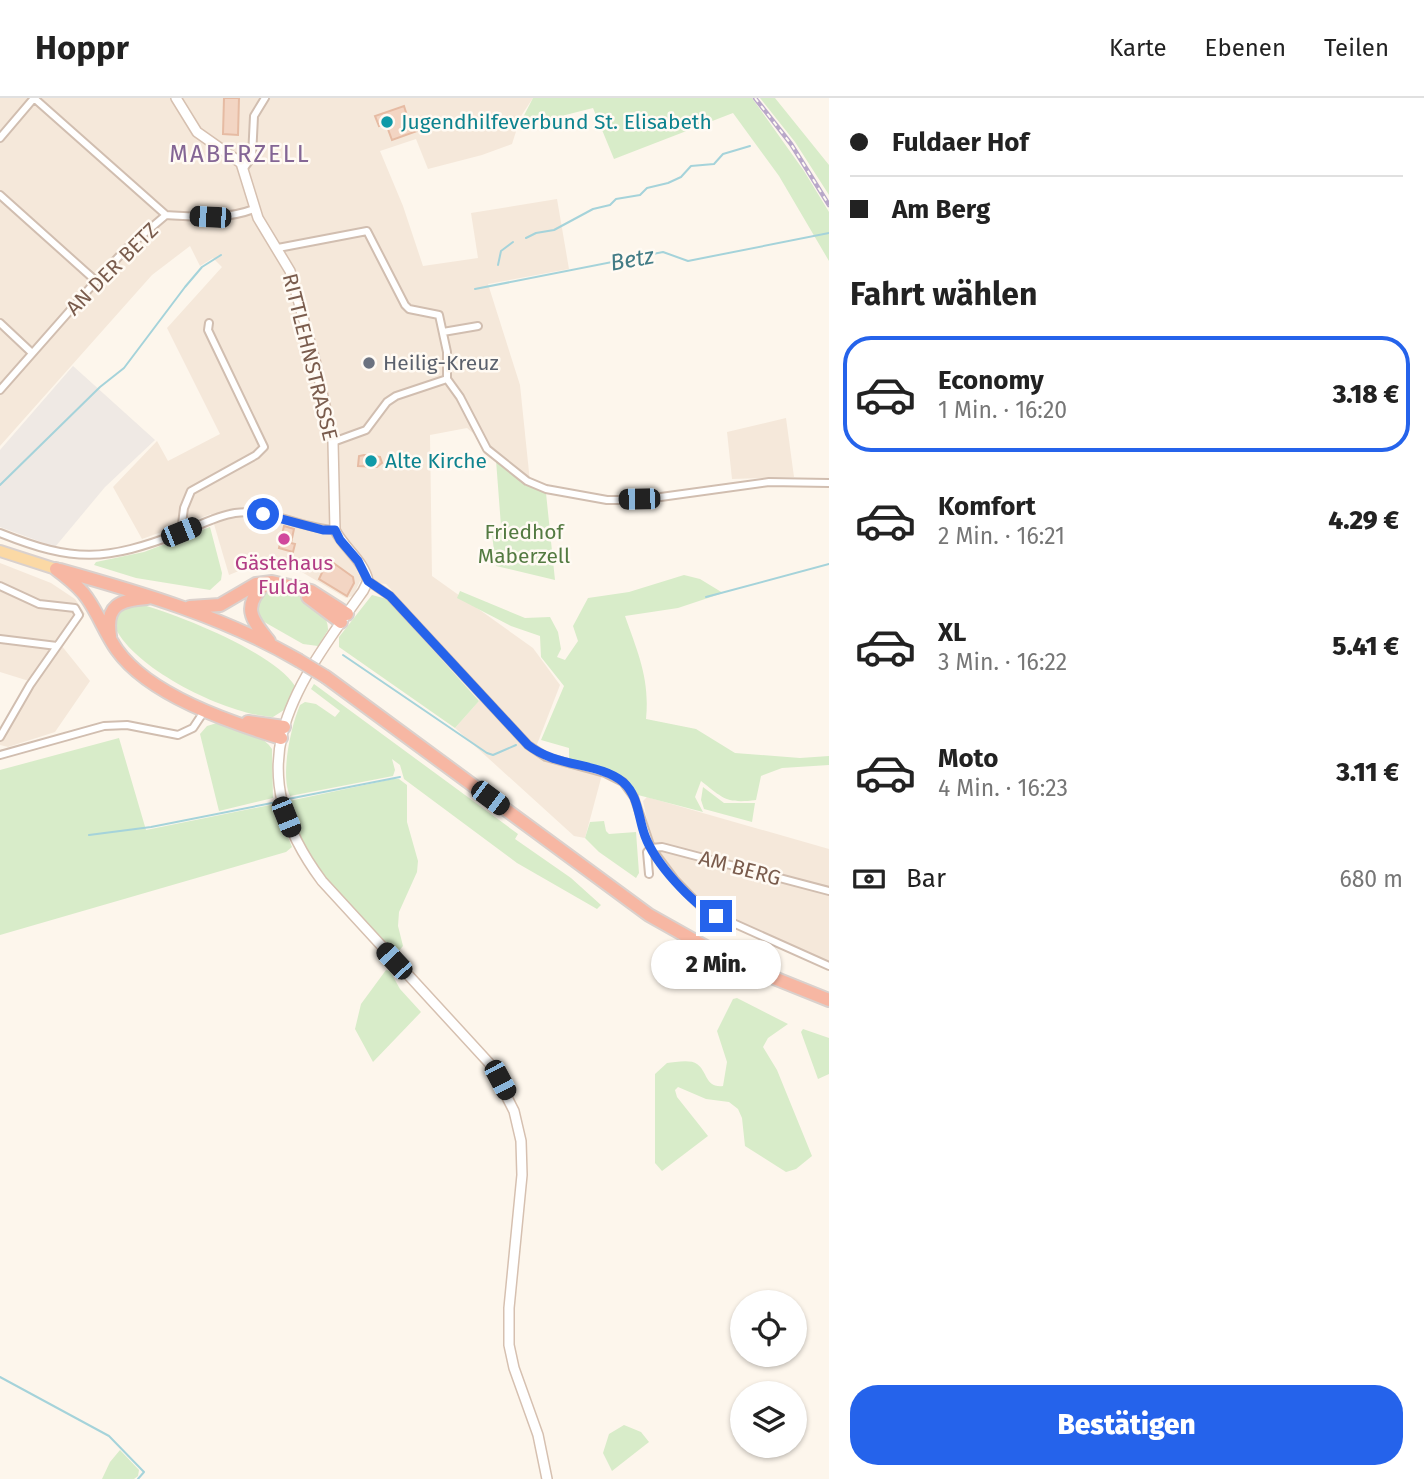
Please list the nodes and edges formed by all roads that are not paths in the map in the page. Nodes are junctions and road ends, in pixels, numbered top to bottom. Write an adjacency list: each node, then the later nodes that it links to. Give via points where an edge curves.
1 (34, 98): 4 (street); 8 (street)
2 (176, 98): 5 (street, via 197,132)
3 (265, 98): 5 (street, via 254,116 252,157)
4 (0, 138)
5 (244, 168): 7 (street, RITTLEHNSTRASSE)
6 (0, 195): 10 (street)
7 (254, 209): 8 (street, AN DER BETZ, via 217,217); 9 (street, RITTLEHNSTRASSE)
8 (166, 215): 10 (street, AN DER BETZ)
9 (278, 248): 14 (street, via 367,231 405,305 439,315); 18 (street, RITTLEHNSTRASSE, via 295,285)
10 (96, 281): 15 (street, AN DER BETZ)
11 (0, 323): 15 (street)
12 (209, 323): 21 (street, via 208,330 264,447 191,491)
13 (478, 326): 14 (street)
14 (443, 331): 16 (street)
15 (32, 353): 17 (street, AN DER BETZ)
16 (447, 379): 18 (street, via 396,396 366,430); 19 (street, via 487,449 527,481 547,489 629,500 769,482)
17 (0, 390)
18 (333, 442): 20 (street, RITTLEHNSTRASSE)
19 (829, 483)
20 (335, 530): 21 (street, via 245,513 218,517); 25 (street)
21 (181, 532): 22 (street, via 124,551 84,556)
22 (0, 533)
23 (0, 551): 24 (main road)
24 (56, 569): 28 (highway); 32 (highway, via 86,596)
25 (368, 581): 30 (street); 39 (street, AM BERG, via 390,596 528,745 546,757 623,782 634,797)
26 (267, 583): 29 (highway, via 256,584 214,607); 30 (highway, via 311,591); 34 (highway, via 255,594 250,609)
27 (0, 586): 33 (street, via 39,604 75,608 79,615)
28 (155, 598): 29 (highway); 32 (highway, via 127,600 116,607 108,622)
29 (183, 607): 34 (highway)
30 (344, 618): 36 (street, via 304,678)
31 (0, 639): 33 (street)
32 (110, 640): 35 (highway, via 147,680)
33 (57, 646): 37 (street)
34 (273, 646): 43 (highway, bridge, via 326,677 649,915 729,960)
35 (205, 710): 36 (highway); 38 (street, via 193,728 178,735 127,725 104,726)
36 (282, 732): 44 (street, via 277,763 282,802 311,866 490,1065 514,1111 522,1175 509,1345 538,1434)
37 (0, 737)
38 (0, 755)
39 (651, 848): 40 (street, AM BERG, via 647,852); 41 (street, AM BERG, via 662,847); 42 (street, AM BERG, via 704,910)
40 (649, 874)
41 (829, 891)
42 (829, 966)
43 (829, 1000)
44 (547, 1479)

